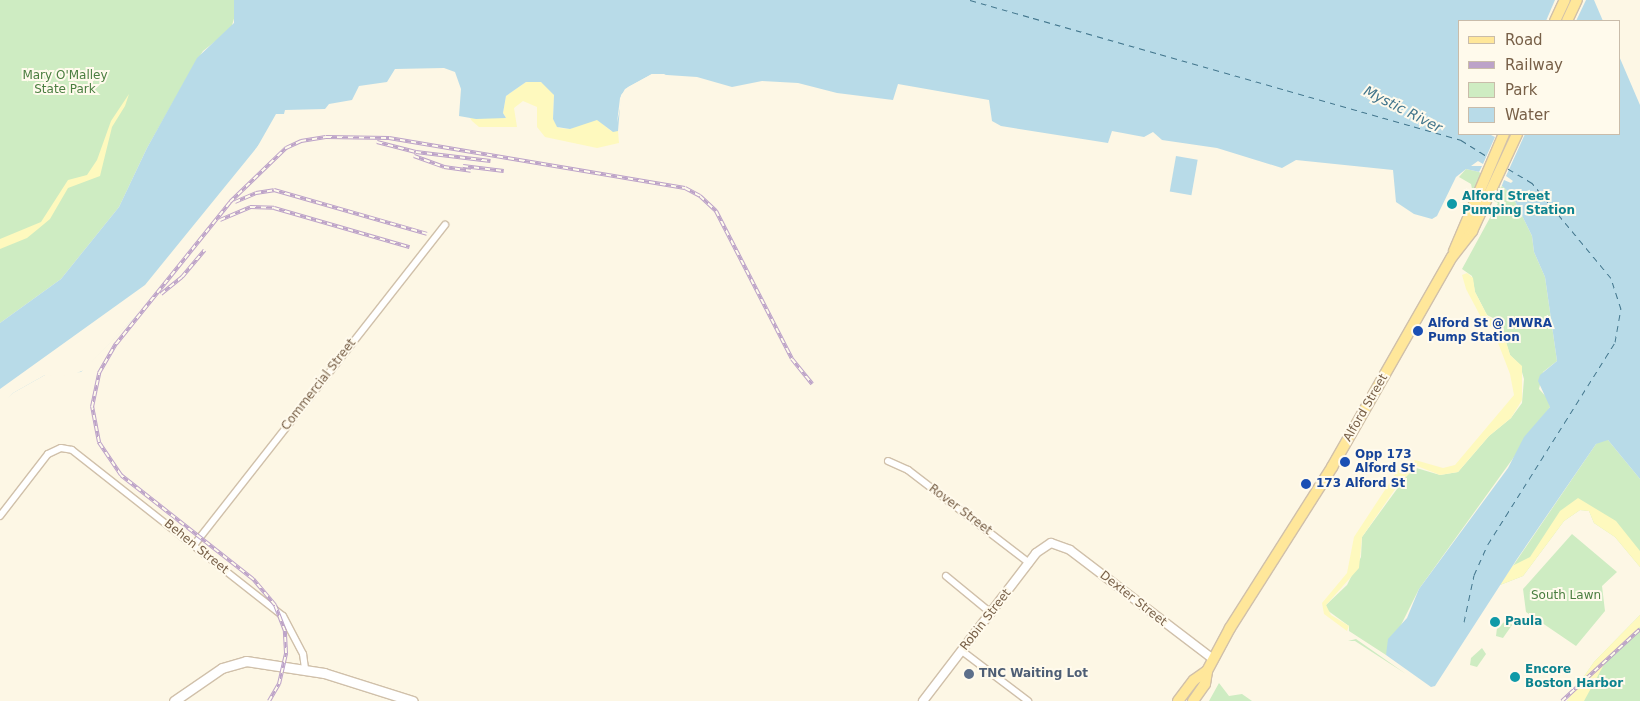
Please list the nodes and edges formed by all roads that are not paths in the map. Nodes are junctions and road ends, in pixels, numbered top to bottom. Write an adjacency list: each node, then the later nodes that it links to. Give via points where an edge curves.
1 (1564, 0): 3 (main road)
2 (1577, 0): 4 (main road)
3 (1555, 20)
4 (1567, 20)
5 (1504, 135): 8 (main road, Alford Street)
6 (1517, 135): 8 (main road, Alford Street, via 1472,231)
7 (446, 224): 12 (street, Commercial Street)
8 (1452, 257): 17 (main road, Alford Street, via 1332,467)
9 (888, 461): 13 (street, Rover Street, via 908,470)
10 (0, 516): 12 (street, Behen Street, via 48,454 61,448 80,455)
11 (1052, 543): 13 (street, Robin Street, via 1044,546); 17 (street, Dexter Street, via 1070,550)
12 (194, 545): 18 (street, Behen Street, via 285,618 304,657)
13 (1029, 563): 15 (street, Robin Street)
14 (946, 576): 15 (street)
15 (991, 613): 16 (street, Robin Street)
16 (962, 650): 22 (street, Robin Street); 23 (street)
17 (1213, 659): 19 (main road, Alford Street)
18 (305, 669): 20 (main road, via 251,661 234,663); 21 (main road, via 388,690)
19 (1207, 671): 24 (main road, via 1194,680); 25 (main road, Alford Street, via 1205,684)
20 (174, 701)
21 (413, 701)
22 (924, 701)
23 (1028, 701)
24 (1178, 701)
25 (1193, 701)

